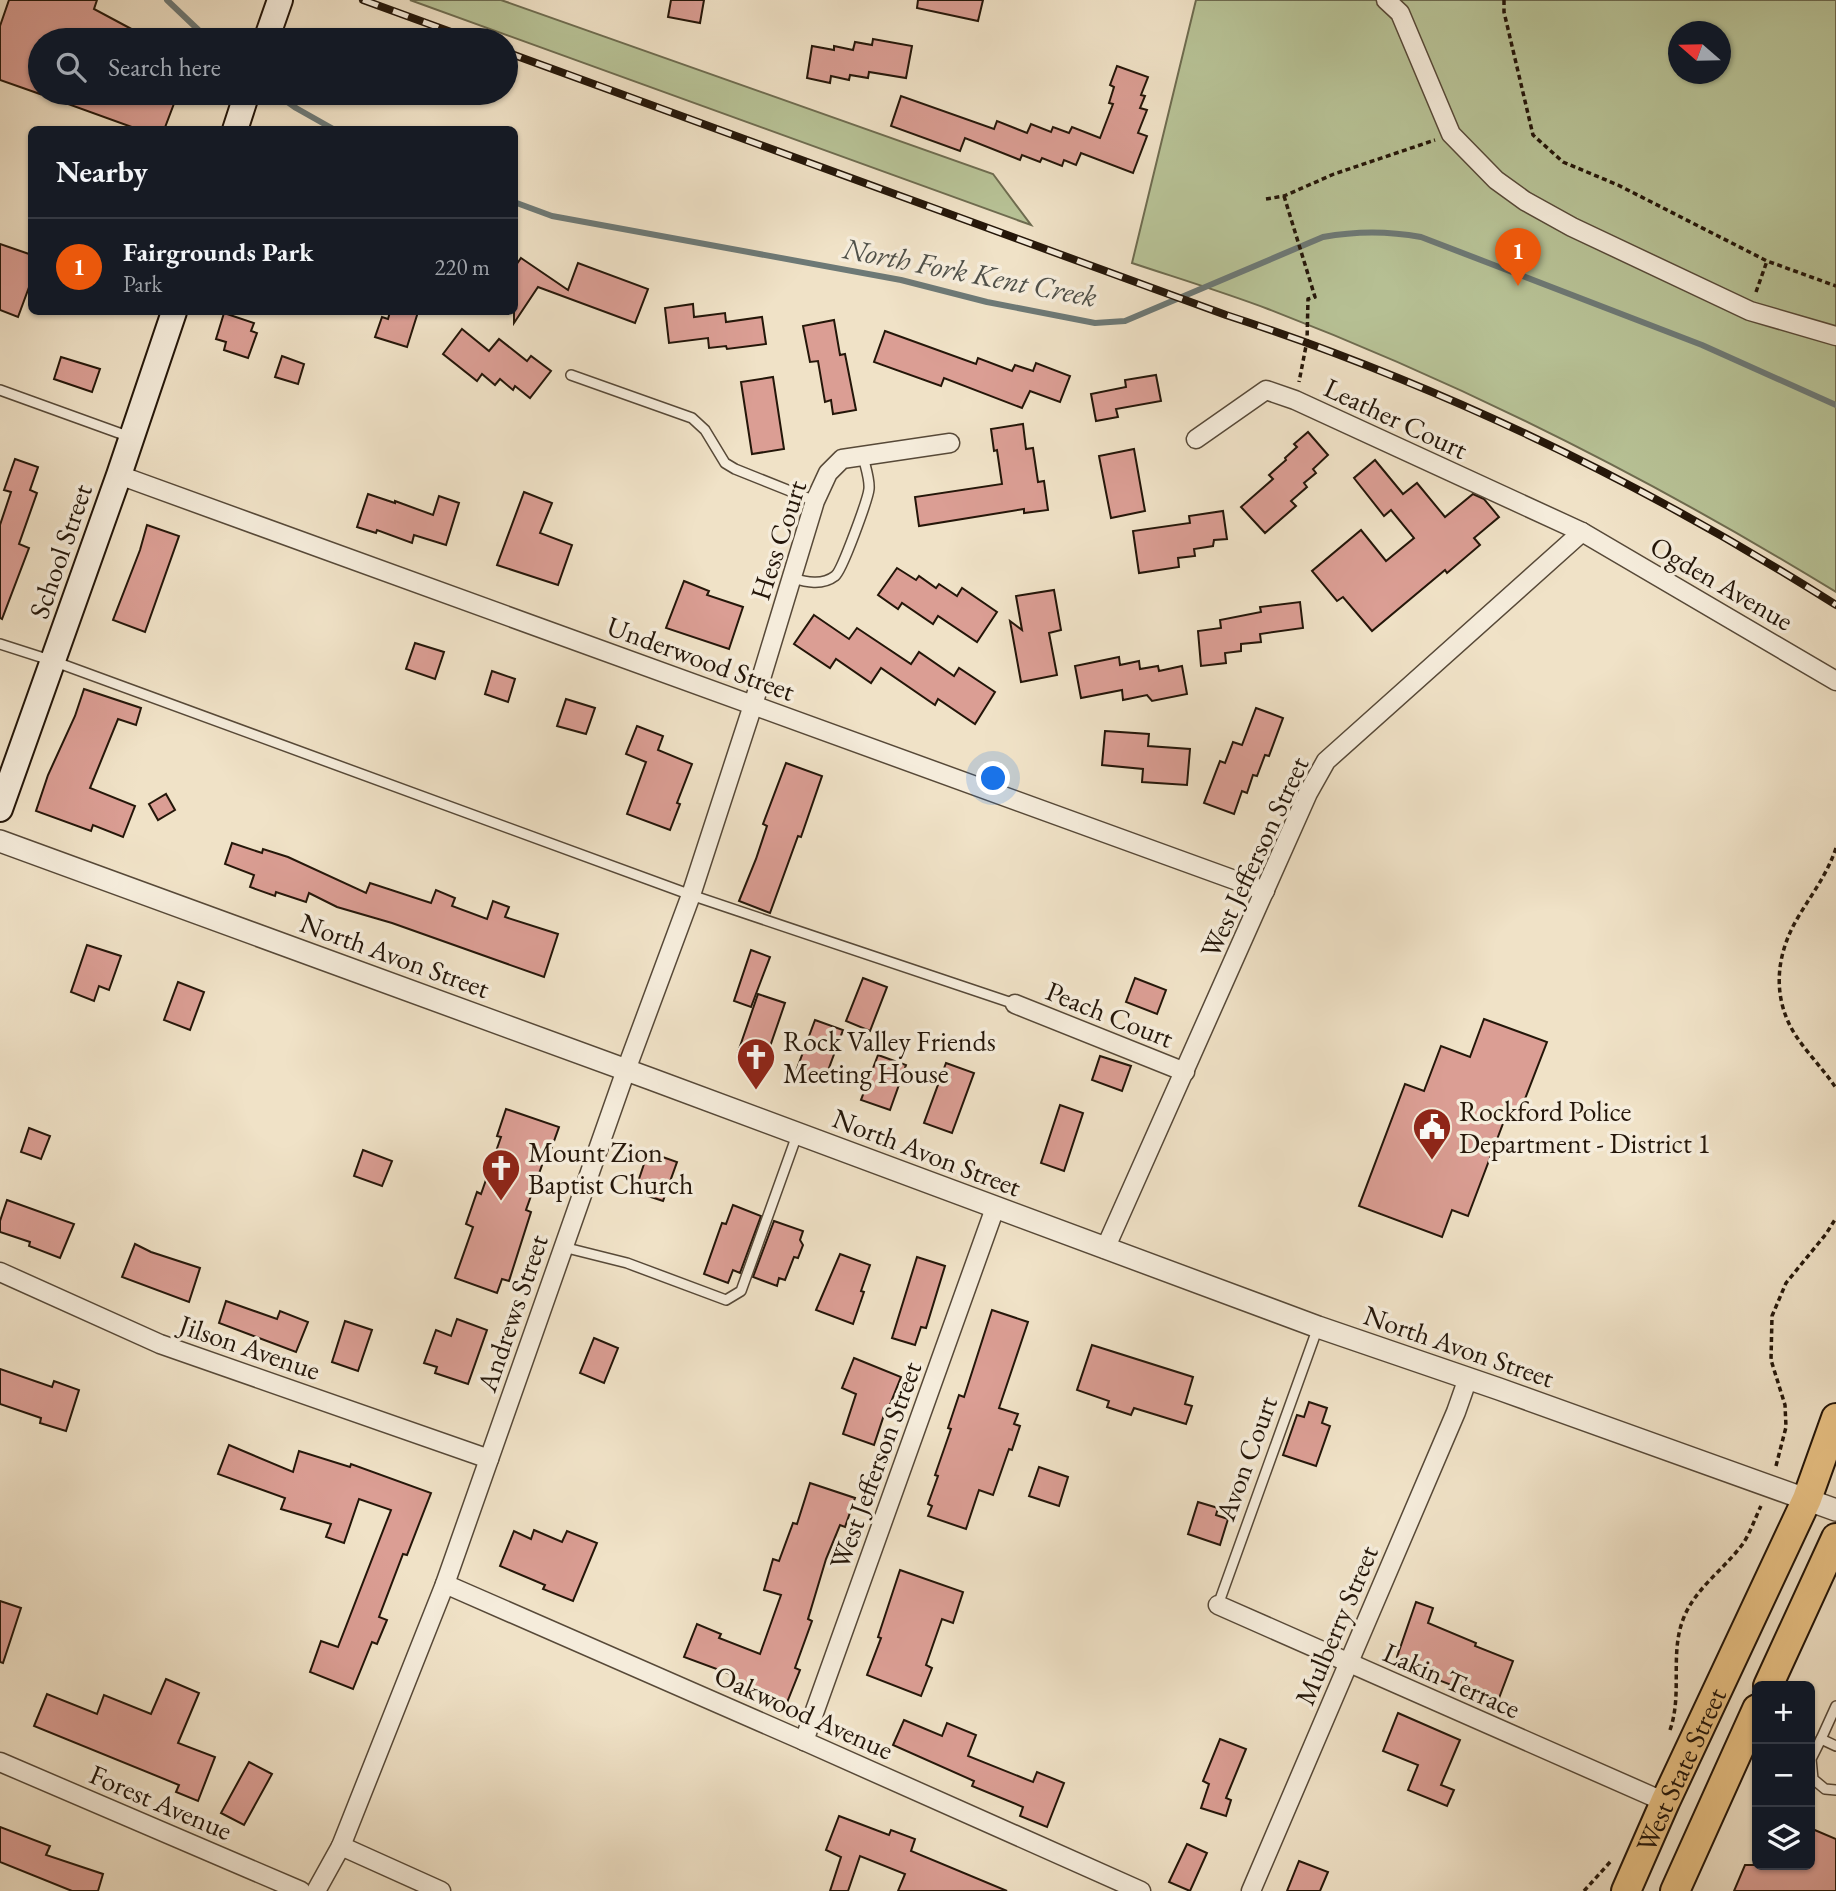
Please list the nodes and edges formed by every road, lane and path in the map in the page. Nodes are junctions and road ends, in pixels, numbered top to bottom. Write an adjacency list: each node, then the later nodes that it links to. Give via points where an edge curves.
1 (280, 0): 4 (main road)
2 (1386, 0): 7 (street, via 1400,13)
3 (1504, 0): 10 (path, via 1533,135 1563,162 1619,185)
4 (270, 28)
5 (243, 105): 6 (main road)
6 (236, 125)
7 (1451, 134): 8 (path); 12 (street, via 1496,180 1525,201)
8 (1284, 195): 9 (path); 17 (path, via 1315,290 1315,297 1308,299 1307,341)
9 (1266, 200)
10 (1767, 261): 11 (path); 12 (path)
11 (1836, 286)
12 (1749, 311): 14 (street)
13 (173, 315): 18 (main road, School Street)
14 (1836, 336)
15 (571, 375): 23 (lane, via 692,418 725,463)
16 (0, 390): 18 (lane)
17 (1295, 400): 19 (street, Leather Court, via 1266,390); 24 (street, Leather Court)
18 (131, 438): 22 (main road, School Street)
19 (1196, 439)
20 (950, 443): 21 (street, Hess Court)
21 (863, 456): 23 (street, Hess Court, via 842,459 828,473); 25 (lane, via 869,489 836,576 810,583)
22 (119, 475): 27 (main road, School Street); 29 (street, Underwood Street)
23 (815, 501): 25 (street, Hess Court)
24 (1582, 532): 28 (street, Ogden Avenue); 33 (street, West Jefferson Street, via 1326,761)
25 (792, 578): 29 (street, Hess Court)
26 (0, 644): 27 (lane)
27 (53, 661): 30 (main road, School Street); 34 (lane)
28 (1836, 681)
29 (753, 705): 33 (street, Underwood Street); 34 (street, Andrews Street)
30 (0, 809)
31 (0, 841): 36 (street, North Avon Street)
32 (1836, 848): 38 (path, via 1820,886 1786,939 1778,976 1781,1007 1797,1037)
33 (1265, 891): 37 (street, West Jefferson Street)
34 (691, 895): 35 (lane); 36 (street, Andrews Street)
35 (1015, 1004): 37 (street, Peach Court)
36 (626, 1070): 39 (street, North Avon Street); 42 (street, Andrews Street)
37 (1185, 1072): 43 (street, West Jefferson Street)
38 (1836, 1088)
39 (797, 1133): 40 (street, North Avon Street); 42 (lane, via 741,1291 726,1300 627,1262)
40 (995, 1208): 43 (street, North Avon Street); 61 (street, West Jefferson Street)
41 (1836, 1218): 49 (path, via 1786,1283 1772,1316 1771,1360 1785,1405 1786,1427)
42 (563, 1247): 48 (street, Andrews Street)
43 (1105, 1249): 45 (street, North Avon Street)
44 (0, 1272): 48 (street, Jilson Avenue, via 160,1344)
45 (1318, 1327): 46 (street, North Avon Street); 54 (lane, Avon Court)
46 (1468, 1378): 49 (street, North Avon Street); 55 (street, Mulberry Street)
47 (1836, 1418): 50 (main road, West State Street)
48 (489, 1459): 53 (street, Andrews Street)
49 (1770, 1486): 50 (street, North Avon Street); 60 (path, via 1743,1544 1709,1579 1684,1616 1675,1646 1674,1717)
50 (1807, 1499): 51 (street, North Avon Street); 65 (main road, West State Street)
51 (1836, 1510)
52 (1836, 1538): 56 (main road, West State Street)
53 (445, 1584): 61 (street, Oakwood Avenue); 66 (street, Andrews Street)
54 (1218, 1605): 55 (street, Lakin Terrace)
55 (1348, 1663): 65 (street, Lakin Terrace); 72 (street, Mulberry Street)
56 (1770, 1681)
57 (1836, 1706): 59 (lane)
58 (1752, 1720): 75 (main road, West State Street)
59 (1821, 1739): 62 (lane); 64 (lane, via 1811,1759 1813,1779 1825,1789)
60 (1666, 1740)
61 (804, 1741): 71 (street, Oakwood Avenue)
62 (1836, 1746)
63 (0, 1762): 68 (street, Forest Avenue)
64 (1836, 1790)
65 (1665, 1802): 74 (main road, West State Street)
66 (341, 1846): 69 (street, Andrews Street); 70 (street)
67 (1614, 1857): 73 (path)
68 (301, 1891)
69 (316, 1891)
70 (441, 1891)
71 (1141, 1891)
72 (1251, 1891)
73 (1584, 1891)
74 (1626, 1891)
75 (1675, 1891)

